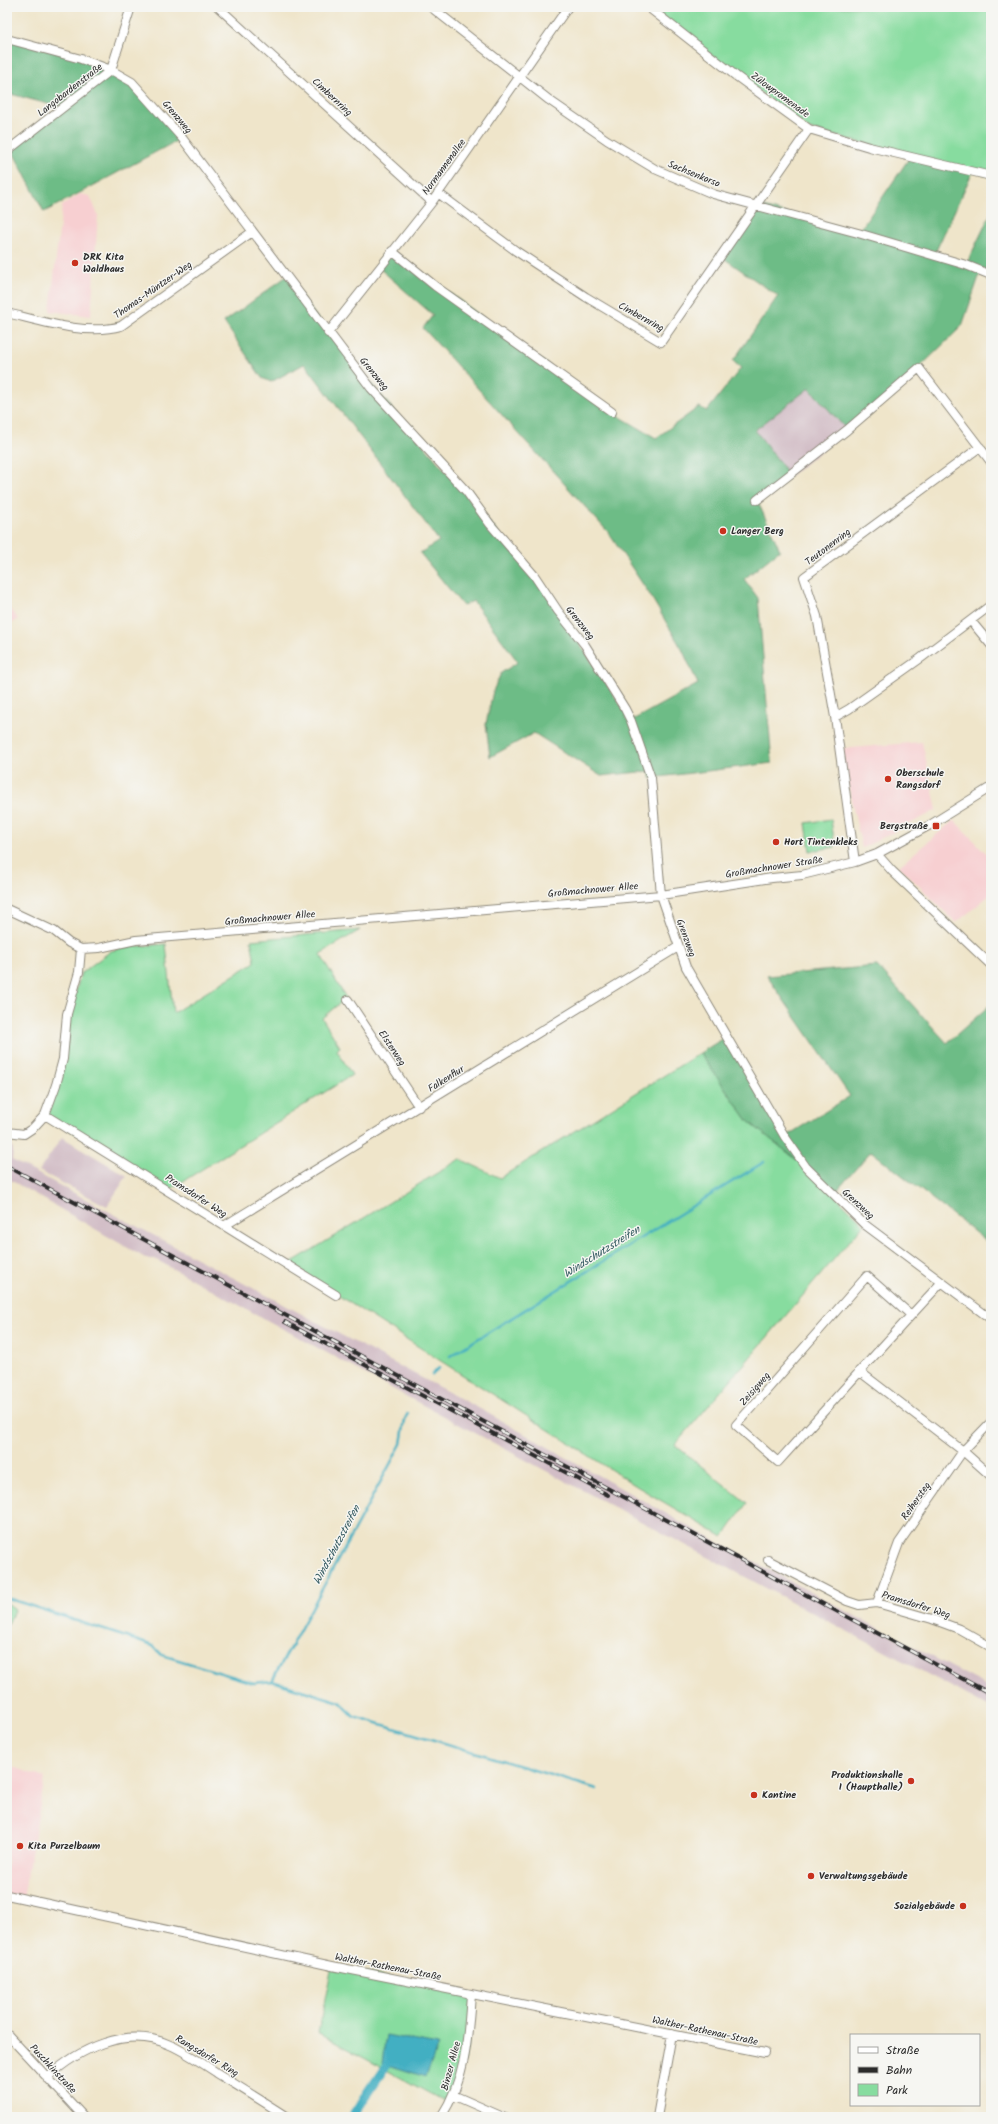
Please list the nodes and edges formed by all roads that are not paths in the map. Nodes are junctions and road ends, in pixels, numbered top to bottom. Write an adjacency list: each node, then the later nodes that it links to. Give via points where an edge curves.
1 (131, 7): 7 (street, Langobardenstraße)
2 (218, 7): 13 (street, Cimbernring)
3 (430, 7): 8 (street, Sachsenkorso)
4 (568, 7): 8 (street, Normannenallee)
5 (648, 7): 9 (street, Zülowpromenade)
6 (7, 39): 7 (street, Grenzweg)
7 (111, 70): 10 (street, Langobardenstraße); 15 (street, Grenzweg, via 132,82 151,101)
8 (521, 78): 12 (street, Normannenallee); 14 (street, Sachsenkorso, via 607,140 654,169 713,194)
9 (809, 129): 11 (street, Zülowpromenade, via 869,147); 14 (street, Cimbernring)
10 (7, 151)
11 (991, 176)
12 (438, 193): 13 (street, Normannenallee); 14 (street, Cimbernring, via 516,251 661,342)
13 (432, 202): 16 (street, Normannenallee)
14 (756, 205): 17 (street, Sachsenkorso, via 966,265)
15 (252, 232): 18 (street, Thomas-Müntzer-Weg, via 121,326 112,329 69,328); 19 (street, Grenzweg)
16 (392, 251): 19 (street, Normannenallee); 20 (street, via 435,286)
17 (991, 276)
18 (7, 313)
19 (328, 333): 31 (street, Grenzweg, via 371,388 466,491 490,524 534,575 585,645 625,709 649,771)
20 (612, 412)
21 (980, 447): 22 (street); 23 (street, via 919,368 847,430); 27 (street, Teutonenring, via 804,577 817,616)
22 (991, 462)
23 (757, 500)
24 (991, 604): 25 (street)
25 (971, 621): 26 (street); 27 (street, via 850,709)
26 (991, 645)
27 (835, 717): 30 (street, Teutonenring)
28 (991, 788): 29 (street, Großmachnower Straße)
29 (877, 854): 30 (street, Großmachnower Straße); 35 (street)
30 (855, 862): 31 (street, Großmachnower Straße, via 802,875)
31 (661, 895): 33 (street, Grenzweg); 34 (street, Großmachnower Allee, via 136,940)
32 (7, 909): 34 (street, via 54,931)
33 (678, 947): 37 (street, Falkenflur); 41 (street, Grenzweg, via 686,967 785,1137 806,1167 864,1224)
34 (81, 949): 38 (street, via 79,972 67,1014 63,1059)
35 (991, 965)
36 (348, 1000): 37 (street, Elsterweg)
37 (419, 1108): 40 (street, Falkenflur)
38 (45, 1115): 39 (street, via 24,1134); 40 (street, Pramsdorfer Weg)
39 (7, 1132)
40 (224, 1226): 42 (street, Pramsdorfer Weg)
41 (941, 1283): 43 (street, Zeisigweg); 44 (street, Grenzweg)
42 (336, 1295)
43 (912, 1315): 45 (street, Zeisigweg); 45 (street, Zeisigweg, via 866,1276 736,1425 778,1462)
44 (991, 1319)
45 (859, 1371): 47 (street)
46 (991, 1422): 47 (street, Reihersteg)
47 (963, 1451): 48 (street); 50 (street, Reihersteg, via 899,1543)
48 (991, 1476)
49 (768, 1560): 50 (street, Pramsdorfer Weg, via 846,1601 859,1604)
50 (877, 1603): 51 (street, Pramsdorfer Weg, via 959,1629)
51 (991, 1647)
52 (7, 1895): 53 (street, Walther-Rathenau-Straße)
53 (471, 1994): 55 (street, Walther-Rathenau-Straße); 58 (street, Binzer Allee, via 468,2047)
54 (7, 2034): 57 (street, Puschkinstraße)
55 (672, 2034): 56 (street, Walther-Rathenau-Straße); 63 (street)
56 (765, 2053)
57 (47, 2078): 59 (street, Puschkinstraße); 60 (street, Rangsdorfer Ring, via 67,2061 104,2042 127,2038 148,2040 169,2044)
58 (453, 2095): 61 (street, Binzer Allee); 62 (street)
59 (84, 2117)
60 (287, 2117)
61 (441, 2117)
62 (503, 2117)
63 (657, 2117)

